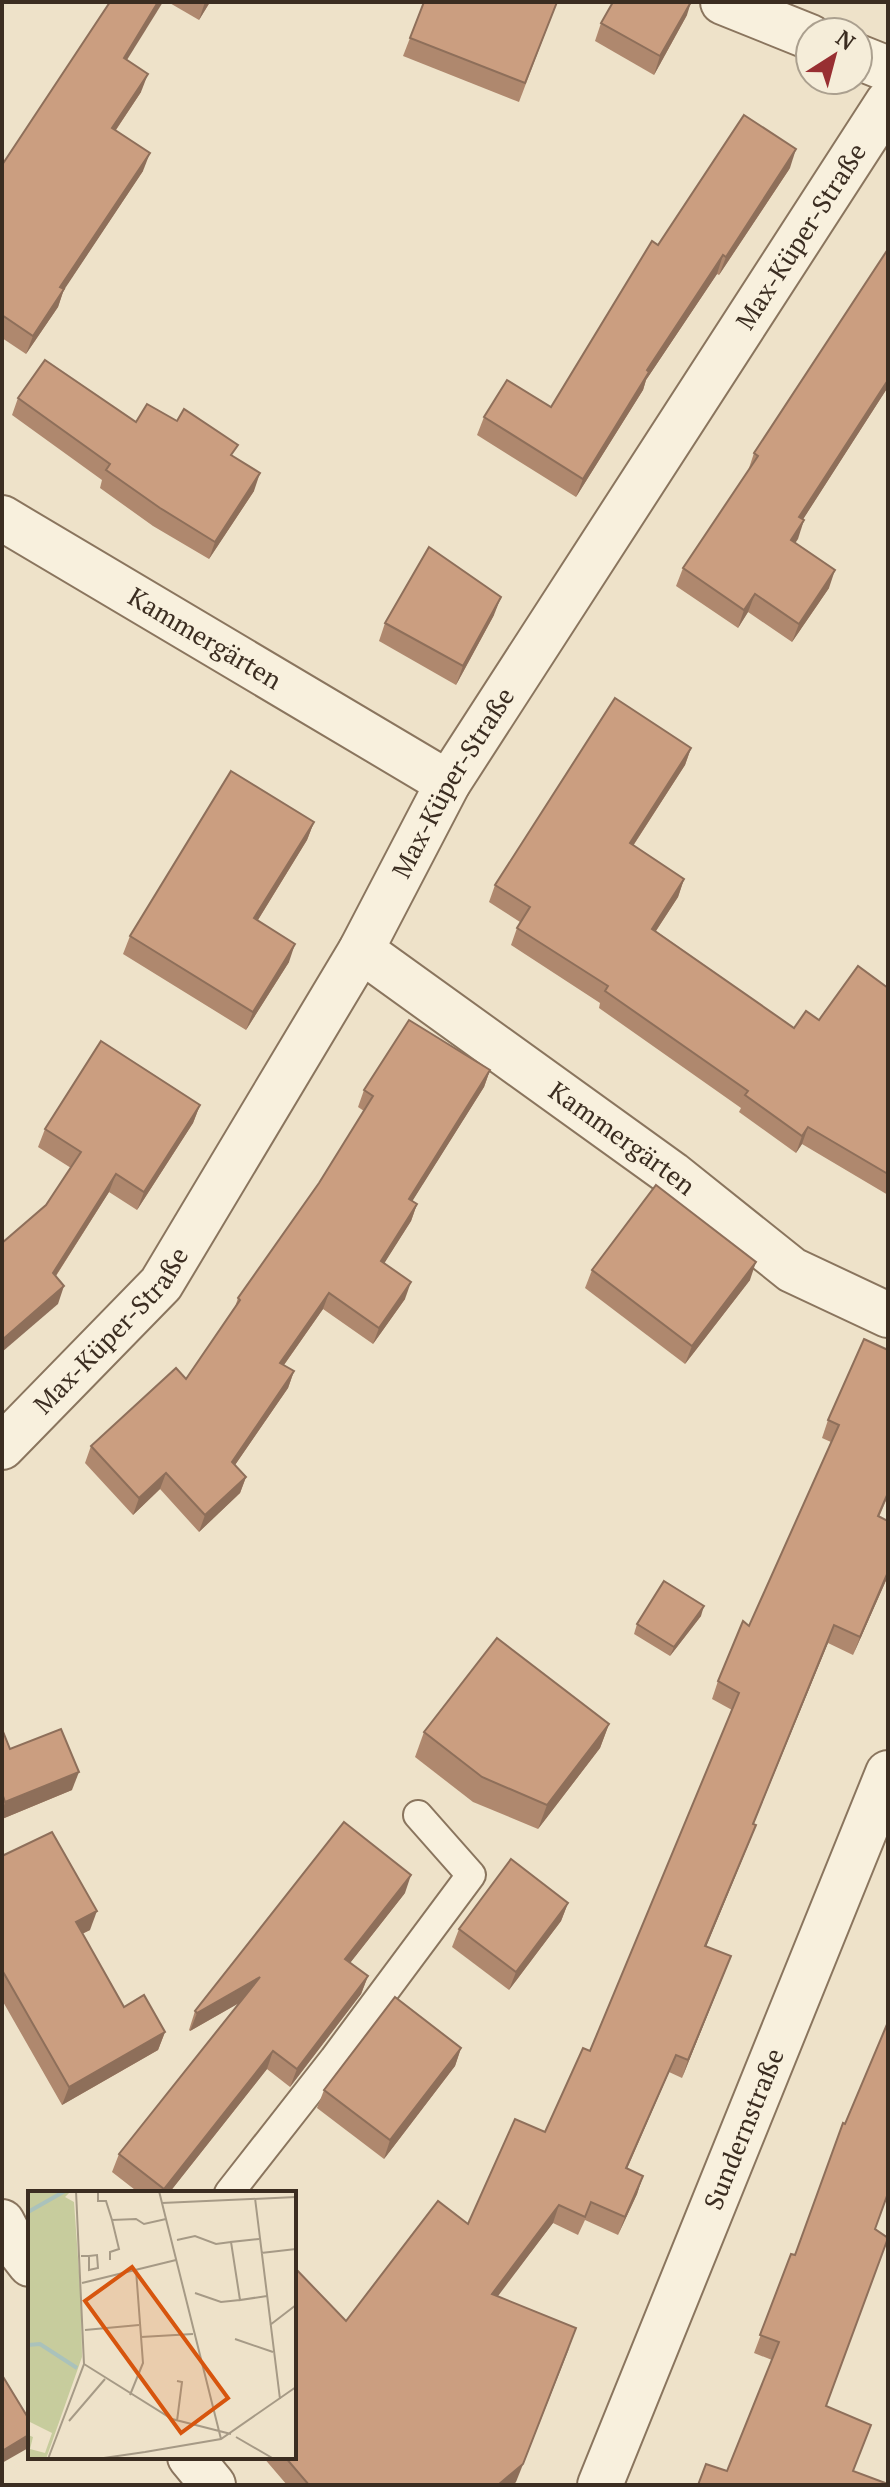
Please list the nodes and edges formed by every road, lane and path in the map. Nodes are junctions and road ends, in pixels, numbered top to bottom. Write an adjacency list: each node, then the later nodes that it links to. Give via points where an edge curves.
1 (723, 2): 2 (street)
2 (794, 31)
3 (888, 102): 5 (street, Max-Küper-Straße)
4 (2, 518): 5 (street, Kammergärten)
5 (448, 783): 6 (street, Max-Küper-Straße)
6 (361, 950): 7 (street, Kammergärten, via 672,1174 792,1270); 8 (street, Max-Küper-Straße, via 161,1284)
7 (888, 1315)
8 (2, 1447)
9 (888, 1773): 16 (street, Sundernstraße)
10 (418, 1815): 11 (lane, via 471,1875)
11 (231, 2191)
12 (2, 2222): 13 (street)
13 (28, 2261)
14 (192, 2459): 15 (street)
15 (213, 2485)
16 (600, 2485)

